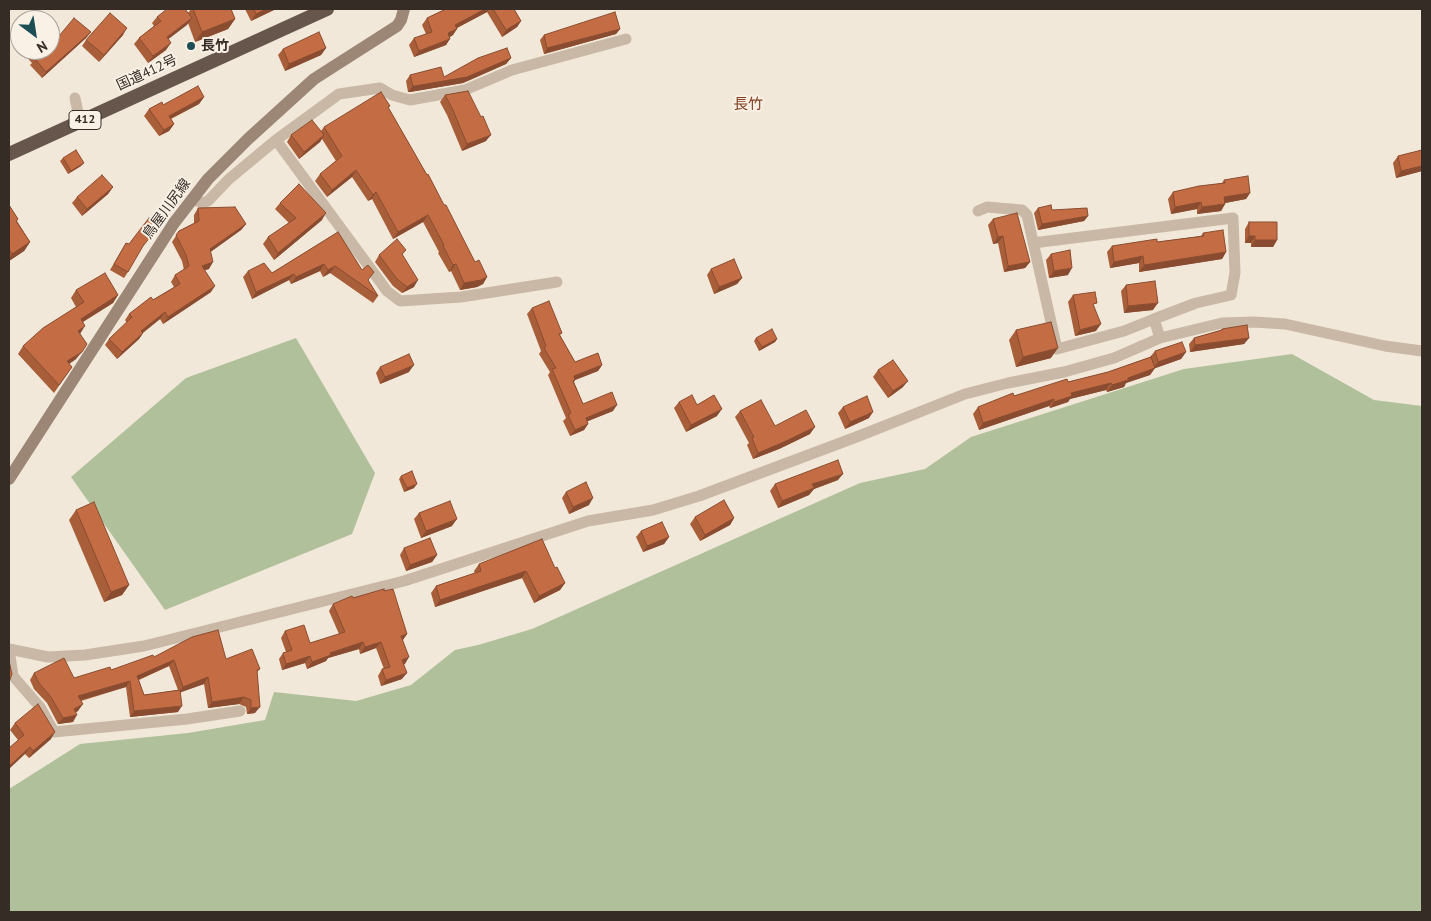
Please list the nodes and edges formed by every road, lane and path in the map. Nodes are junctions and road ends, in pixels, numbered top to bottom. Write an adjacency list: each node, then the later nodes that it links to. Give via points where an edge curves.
1 (327, 9): 5 (highway, 国道412号 / 412)
2 (404, 9): 8 (main road, 鳥屋川尻線, via 397,26 314,79 226,160)
3 (626, 39): 6 (street, via 512,70 465,90 410,100 380,88 339,94)
4 (75, 98): 5 (street)
5 (80, 122): 7 (highway, 国道412号 / 412)
6 (276, 140): 8 (street, via 208,201 202,203); 11 (street, via 387,291 400,301 461,297)
7 (9, 154)
8 (192, 199): 15 (main road, 鳥屋川尻線)
9 (978, 211): 10 (street, via 987,207 1022,210 1027,215)
10 (1033, 243): 12 (street, via 1057,348); 12 (street, via 1233,218 1235,273 1230,295 1196,303)
11 (557, 282)
12 (1154, 319): 13 (street)
13 (1160, 338): 14 (street, via 1222,323 1254,322 1286,324); 16 (street, via 1114,358 965,394 699,496 653,510 588,520 404,581 144,646 48,657)
14 (1422, 351)
15 (9, 479)
16 (9, 649): 17 (street, via 13,676 40,707 54,732 187,720)
17 (240, 711)

